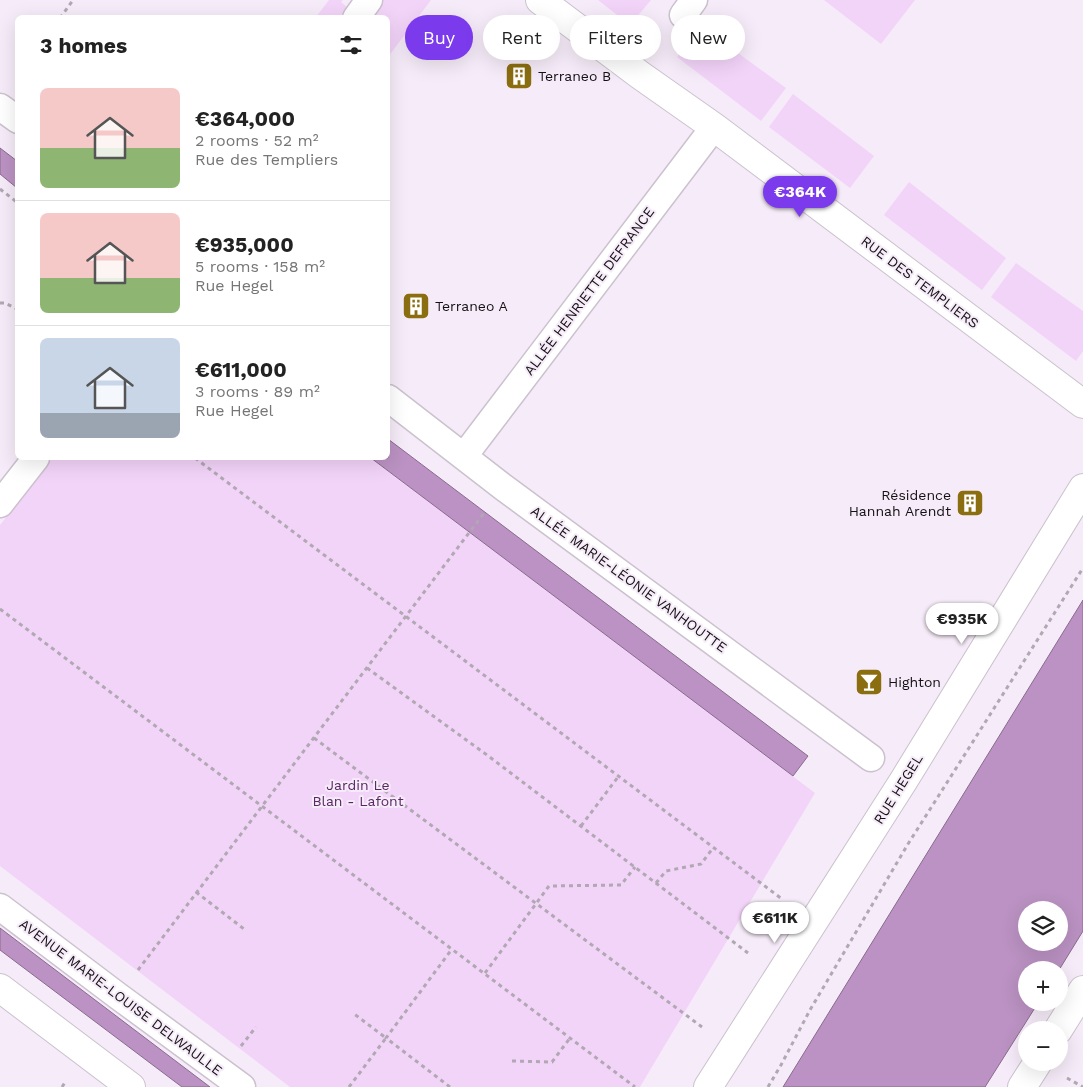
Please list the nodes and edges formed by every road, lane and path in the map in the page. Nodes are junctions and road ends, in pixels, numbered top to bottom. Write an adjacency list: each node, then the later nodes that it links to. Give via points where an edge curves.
1 (73, 0): 4 (path)
2 (369, 0): 5 (street)
3 (540, 0): 8 (street, RUE DES TEMPLIERS)
4 (62, 15)
5 (358, 15)
6 (0, 107): 7 (street)
7 (15, 118)
8 (714, 127): 14 (street, RUE DES TEMPLIERS); 15 (street, ALLÉE HENRIETTE DEFRANCE)
9 (0, 189): 10 (path)
10 (15, 201)
11 (0, 303): 12 (path)
12 (15, 308)
13 (390, 400): 15 (street, ALLÉE MARIE-LÉONIE VANHOUTTE)
14 (1083, 404)
15 (464, 456): 26 (street, ALLÉE MARIE-LÉONIE VANHOUTTE)
16 (34, 460): 19 (street)
17 (198, 460): 23 (path)
18 (1083, 488): 56 (street, RUE HEGEL, via 904,780)
19 (0, 504)
20 (484, 512): 23 (path)
21 (1083, 568): 57 (path, via 908,844)
22 (0, 609): 28 (path)
23 (405, 617): 24 (path); 27 (path)
24 (367, 668): 25 (path); 29 (path)
25 (314, 738): 28 (path); 35 (path)
26 (872, 758)
27 (618, 777): 29 (path); 30 (path)
28 (262, 806): 33 (path); 38 (path)
29 (581, 826): 31 (path)
30 (713, 848): 32 (path, via 701,864 666,871); 34 (path)
31 (635, 867): 32 (path); 35 (path, via 621,884 550,886)
32 (656, 883): 39 (path)
33 (196, 892): 37 (path); 43 (path)
34 (782, 899)
35 (536, 904): 40 (path); 46 (path)
36 (0, 907): 43 (street, AVENUE MARIE-LOUISE DELWAULLE)
37 (244, 929)
38 (452, 949): 40 (path); 47 (path)
39 (748, 954)
40 (485, 973): 48 (path)
41 (0, 988): 51 (street)
42 (1083, 990): 45 (street)
43 (118, 996): 52 (street, AVENUE MARIE-LOUISE DELWAULLE)
44 (353, 1013): 47 (path)
45 (1064, 1021)
46 (702, 1027)
47 (386, 1038): 53 (path); 54 (path)
48 (570, 1038): 49 (path, via 552,1062); 55 (path)
49 (512, 1061)
50 (1032, 1071): 58 (street)
51 (130, 1087)
52 (242, 1087)
53 (349, 1087)
54 (450, 1087)
55 (635, 1087)
56 (708, 1087)
57 (768, 1087)
58 (1022, 1087)

